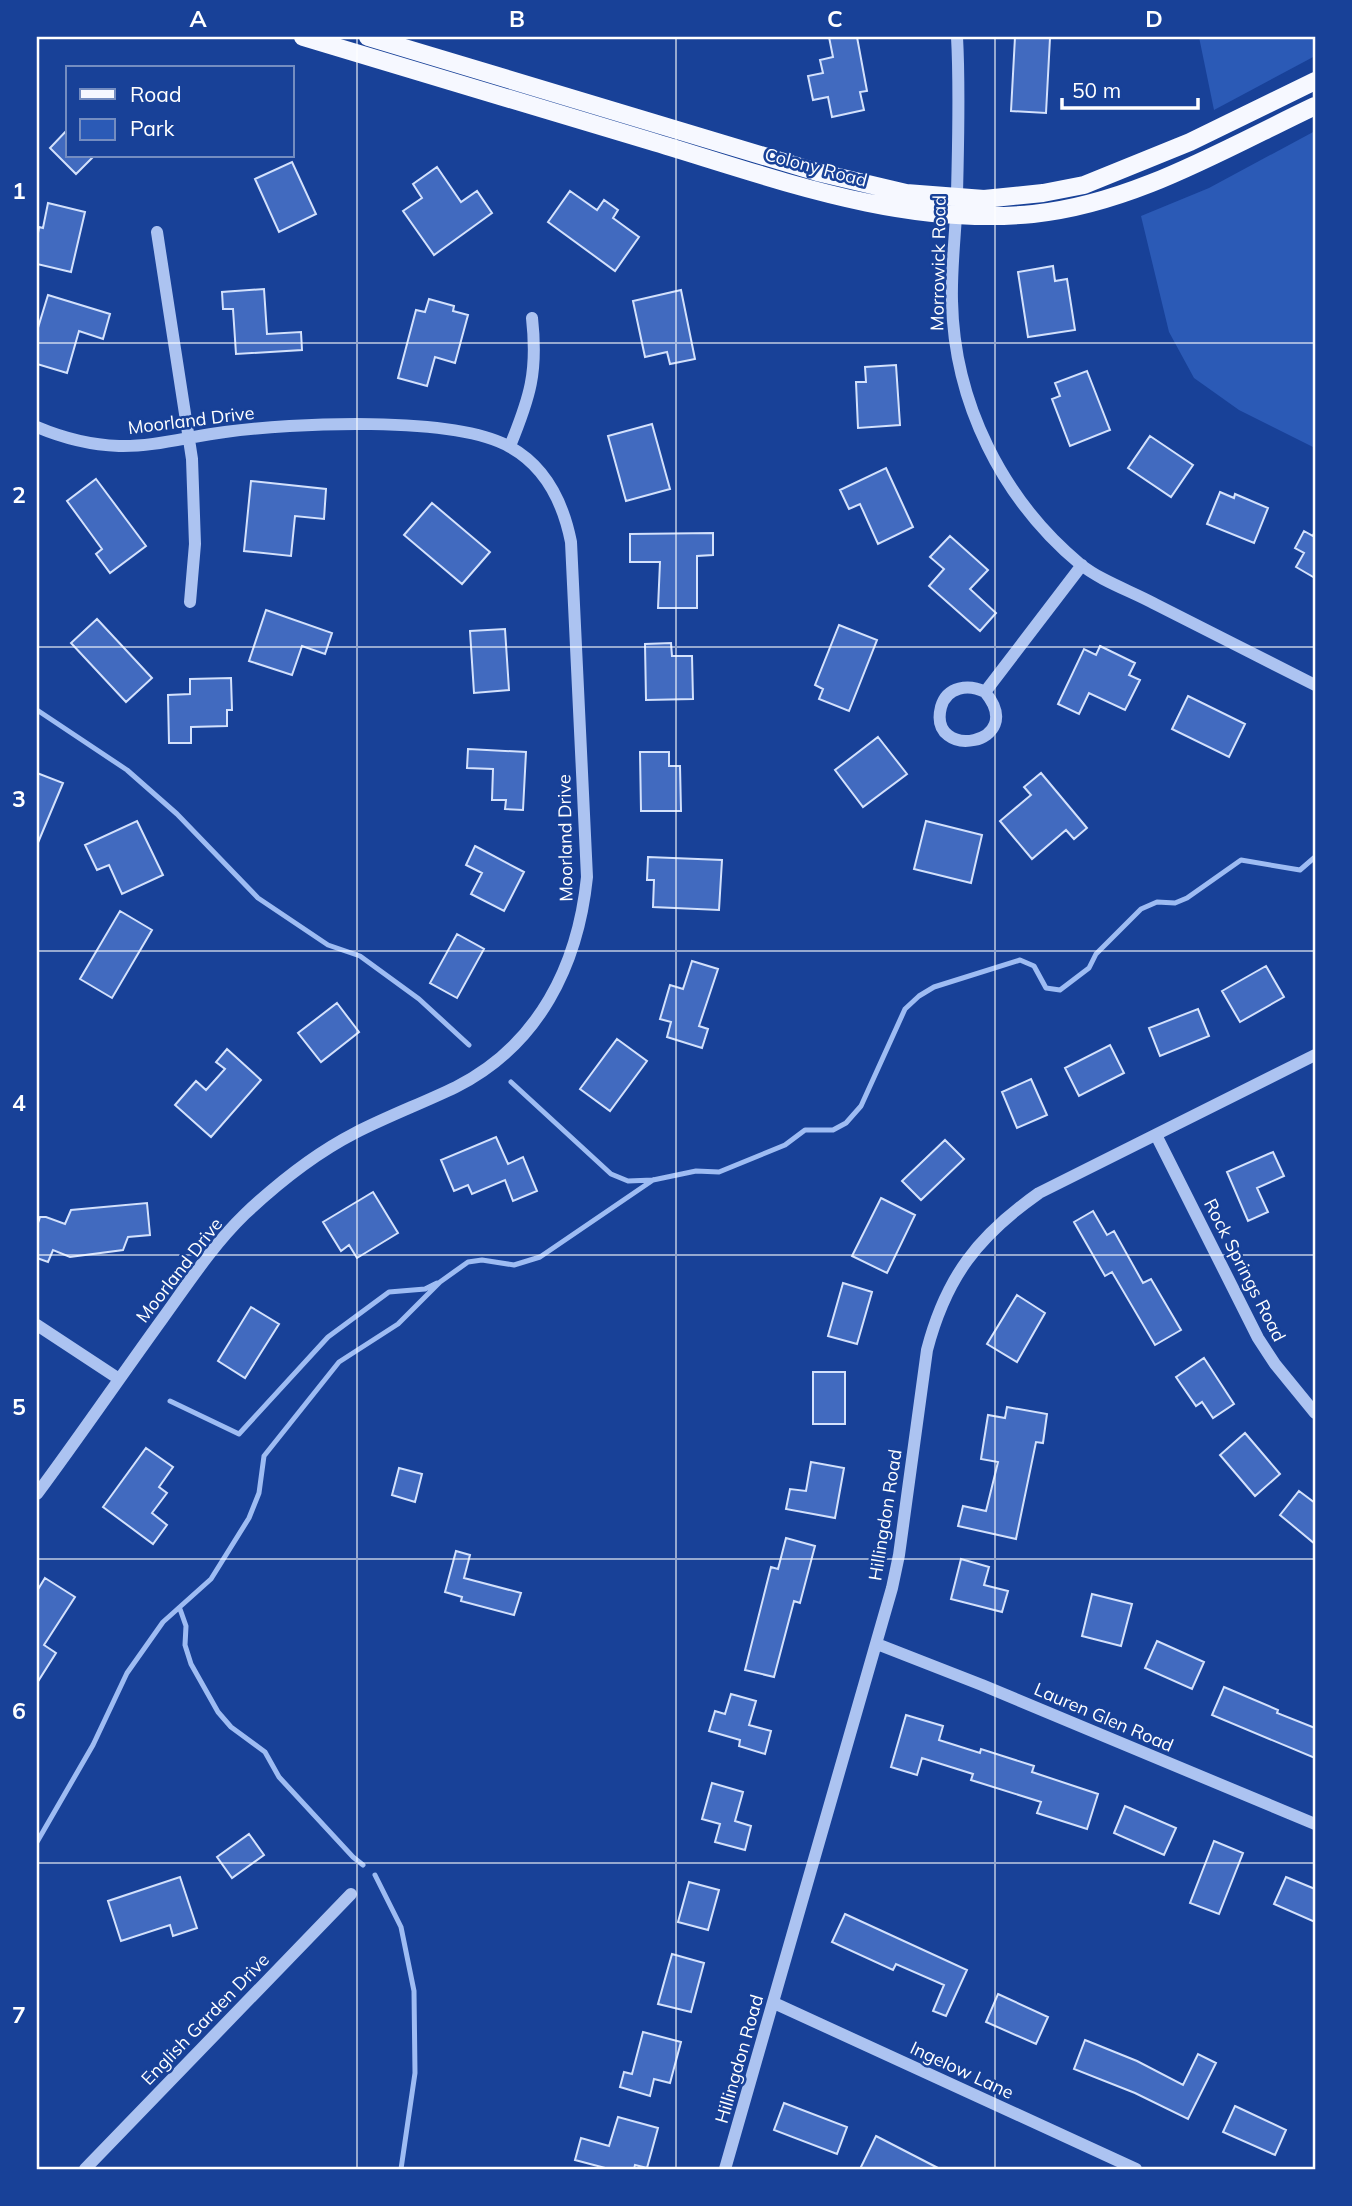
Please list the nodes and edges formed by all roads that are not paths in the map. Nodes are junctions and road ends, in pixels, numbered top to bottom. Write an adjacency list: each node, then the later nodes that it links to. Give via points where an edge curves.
1 (303, 37): 8 (main road, Colony Road, via 808,189 897,210)
2 (368, 37): 7 (main road, Colony Road, via 817,172 906,193)
3 (957, 37): 7 (street, Morrowick Road)
4 (1315, 81): 6 (main road, Colony Road)
5 (1315, 106): 6 (main road, Colony Road, via 1183,169 1114,196)
6 (1086, 194): 7 (main road, Colony Road); 8 (main road, Colony Road, via 1034,214)
7 (957, 197): 8 (street, Morrowick Road)
8 (955, 216): 14 (street, Morrowick Road, via 952,312 965,393 1017,496)
9 (157, 232): 12 (street)
10 (532, 318): 13 (street, via 533,380)
11 (37, 427): 12 (street, Moorland Drive, via 71,439 120,446)
12 (190, 437): 13 (street, Moorland Drive, via 289,427 374,426 463,431); 15 (street, via 195,544)
13 (510, 446): 21 (street, Moorland Drive, via 551,484 571,542 586,877 583,912 568,962 535,1020 490,1065 458,1085 355,1132 261,1199 205,1260)
14 (1082, 565): 16 (street, Morrowick Road); 17 (street)
15 (190, 602)
16 (1315, 685)
17 (985, 692): 17 (street, via 996,711 990,731 972,742 951,737 941,718 946,698 965,687)
18 (1315, 1055): 19 (street, Hillingdon Road)
19 (1156, 1135): 22 (street, Rock Springs Road, via 1258,1338); 24 (street, Hillingdon Road, via 1039,1193 1009,1214 953,1280 927,1350 899,1555)
20 (37, 1325): 21 (street)
21 (119, 1379): 23 (street, Moorland Drive)
22 (1315, 1413)
23 (37, 1494)
24 (877, 1644): 25 (street, Lauren Glen Road); 27 (street, Hillingdon Road)
25 (1315, 1825)
26 (351, 1894): 28 (street, English Garden Drive)
27 (774, 2003): 29 (street, Hillingdon Road); 30 (street, Ingelow Lane)
28 (85, 2169)
29 (725, 2169)
30 (1136, 2169)

